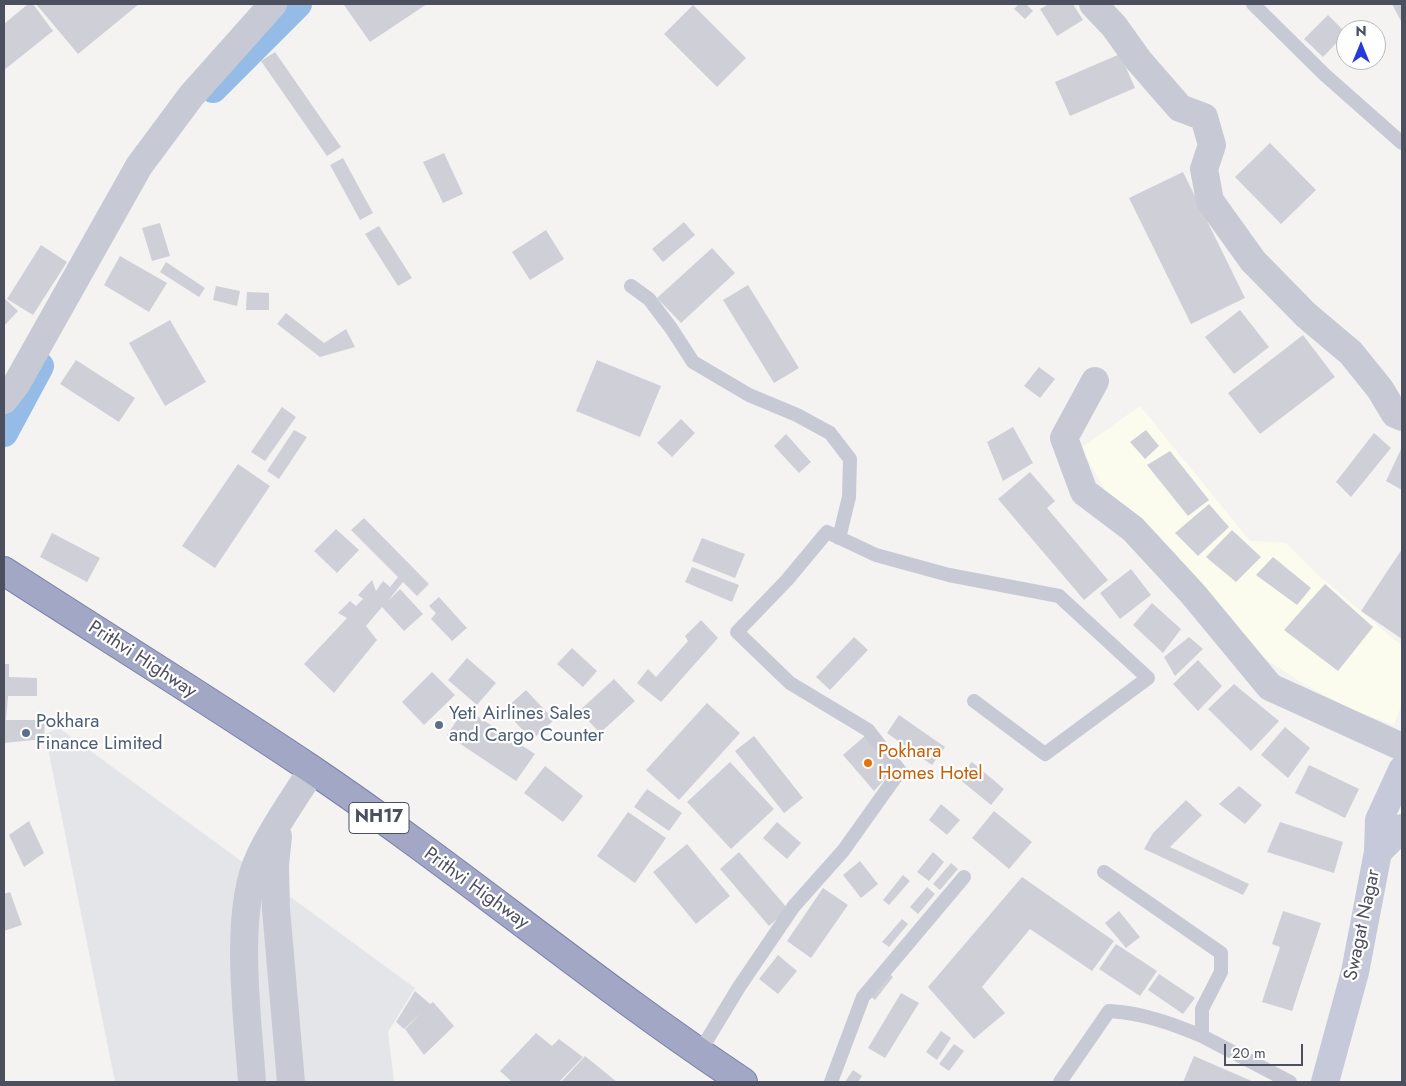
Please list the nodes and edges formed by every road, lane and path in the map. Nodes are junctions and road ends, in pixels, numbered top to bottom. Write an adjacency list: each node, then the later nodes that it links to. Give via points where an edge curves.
1 (273, 4): 7 (street, via 191,96 139,166 17,383)
2 (1093, 4): 8 (street, via 1180,108 1204,117 1212,145 1204,169 1210,201 1253,261 1306,315 1351,353 1395,414)
3 (1253, 4): 4 (lane, via 1325,76)
4 (1402, 143)
5 (631, 286): 9 (lane, via 649,299 693,362 749,395 798,415 830,433 850,459 849,498)
6 (1095, 381): 12 (street, via 1064,438 1084,492 1133,528 1270,687)
7 (4, 400)
8 (1402, 417)
9 (839, 538): 11 (lane, via 876,555 949,575 1059,596 1148,678 1045,754); 21 (lane, via 827,532 737,632 790,683 868,730 900,771 843,851 794,906)
10 (4, 571): 13 (highway, Prithvi Highway / NH17)
11 (974, 702)
12 (1402, 747)
13 (312, 770): 15 (street); 21 (highway, Prithvi Highway / NH17)
14 (1402, 770): 17 (main road, Swagat Nagar, via 1379,820)
15 (280, 820): 22 (street, via 258,860 247,903 244,963); 23 (street, via 275,865 276,909)
16 (1402, 828): 17 (main road)
17 (1378, 852): 28 (main road, Swagat Nagar, via 1355,972)
18 (1104, 872): 20 (lane, via 1220,953 1221,972 1202,1009)
19 (964, 877): 25 (lane, via 863,997)
20 (1202, 1036): 26 (lane, via 1134,1012 1109,1011); 27 (lane)
21 (699, 1053): 24 (highway, Prithvi Highway / NH17)
22 (252, 1082)
23 (291, 1082)
24 (743, 1082)
25 (831, 1082)
26 (1060, 1082)
27 (1290, 1082)
28 (1325, 1082)

